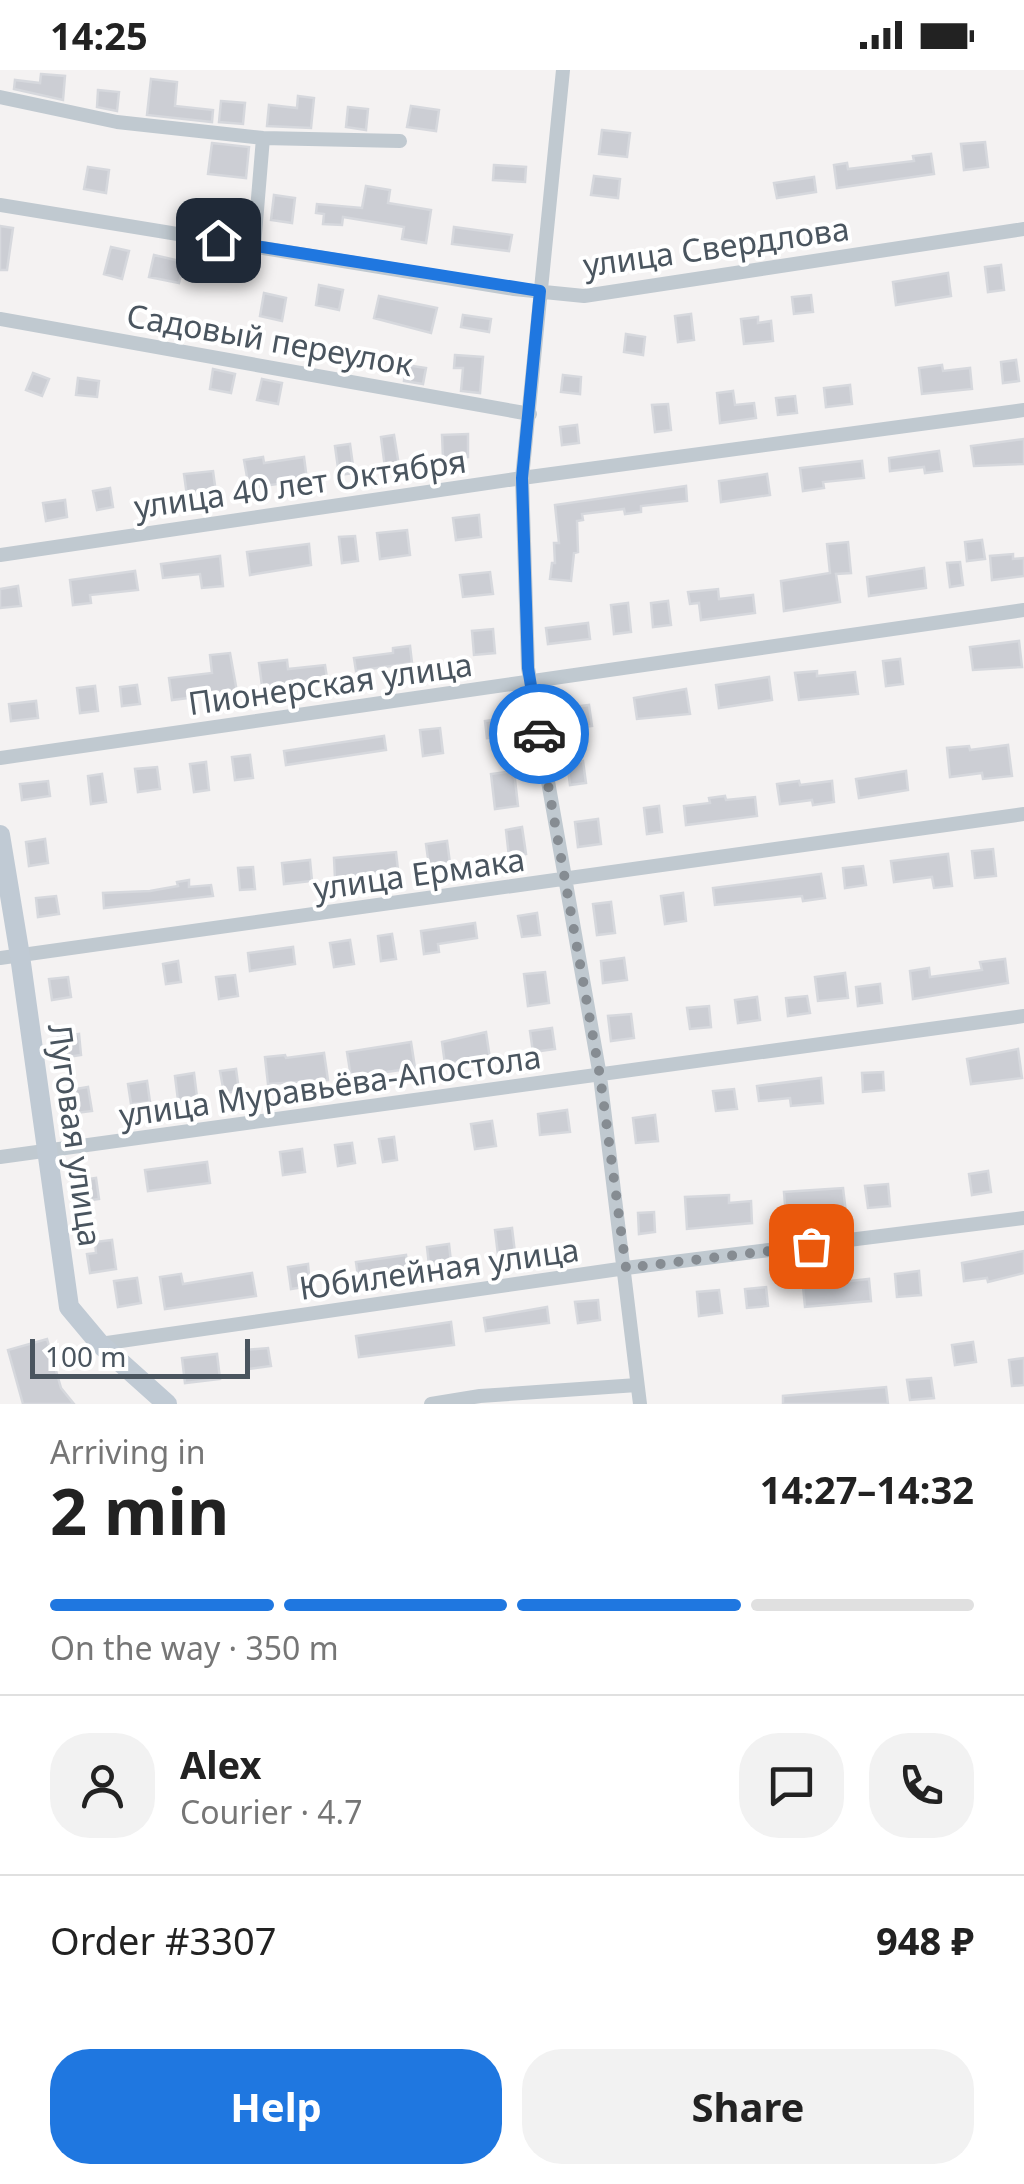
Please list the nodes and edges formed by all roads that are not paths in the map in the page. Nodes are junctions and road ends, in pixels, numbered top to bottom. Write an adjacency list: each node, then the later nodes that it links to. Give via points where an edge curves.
1 (563, 70): 8 (street)
2 (0, 96): 3 (street, via 117,122)
3 (263, 138): 4 (street); 7 (street)
4 (400, 141)
5 (0, 205): 7 (street, улица Свердлова)
6 (1024, 229): 8 (street, улица Свердлова, via 584,296)
7 (254, 246): 8 (street, улица Свердлова)
8 (540, 291): 11 (street)
9 (0, 319): 11 (street, Садовый переулок)
10 (1024, 410): 12 (street, улица 40 лет Октября)
11 (530, 414): 12 (street)
12 (522, 478): 13 (street, улица 40 лет Октября); 15 (street)
13 (0, 556)
14 (1024, 610): 15 (street, Пионерская улица)
15 (529, 683): 16 (street, Пионерская улица); 19 (street)
16 (0, 758)
17 (1024, 814): 19 (street, улица Ермака)
18 (0, 834): 20 (street, Луговая улица)
19 (566, 880): 20 (street, улица Ермака); 22 (street)
20 (10, 957): 23 (street, Луговая улица)
21 (1024, 1016): 22 (street, улица Муравьёва-Апостола)
22 (600, 1076): 23 (street, улица Муравьёва-Апостола); 26 (street)
23 (49, 1152): 24 (street, улица Муравьёва-Апостола); 27 (street, Луговая улица, via 69,1307)
24 (0, 1157)
25 (1024, 1218): 26 (street, Юбилейная улица)
26 (626, 1268): 27 (street, Юбилейная улица); 28 (street)
27 (100, 1344): 29 (street, Луговая улица)
28 (637, 1386): 30 (street); 31 (street)
29 (166, 1404)
30 (431, 1404)
31 (640, 1404)

